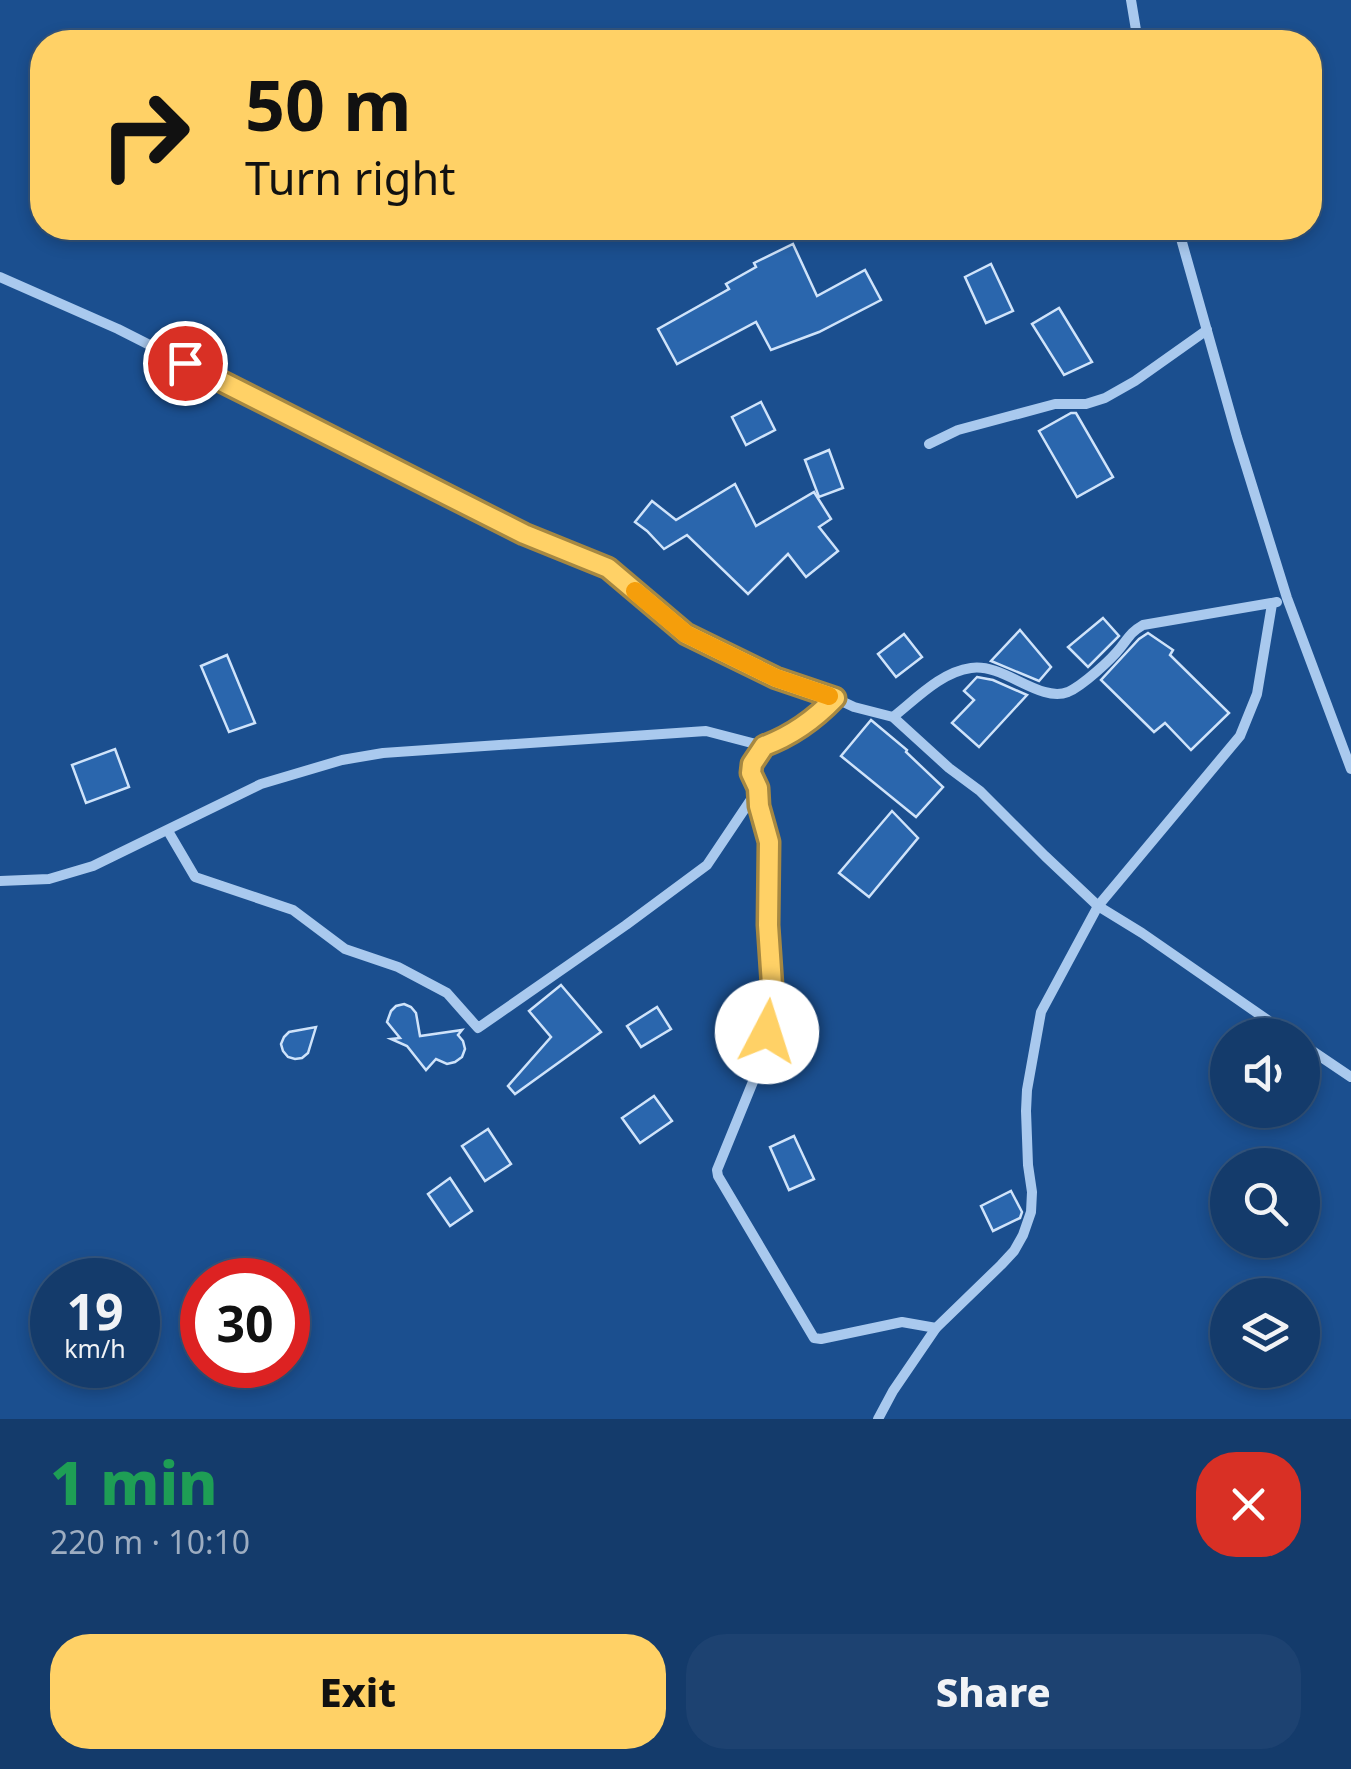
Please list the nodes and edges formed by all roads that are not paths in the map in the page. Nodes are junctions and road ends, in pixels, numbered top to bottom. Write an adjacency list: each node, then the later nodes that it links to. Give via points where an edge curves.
1 (1132, 0): 2 (street)
2 (1136, 30)
3 (1181, 240): 5 (street)
4 (0, 277): 9 (street, via 118,328 524,534 608,568 686,634)
5 (1207, 330): 6 (street, via 1104,398 1055,404); 7 (street)
6 (929, 444)
7 (1287, 598): 8 (street); 12 (street)
8 (1272, 604): 10 (street, via 1142,625 1066,693 1053,695 994,670 968,668 945,676); 16 (street, via 1257,694 1240,736)
9 (835, 698): 10 (street); 11 (street, via 787,738)
10 (893, 717): 16 (street, via 980,790)
11 (764, 746): 13 (street, via 752,764); 14 (street, via 706,731 383,753 262,784)
12 (1351, 769)
13 (758, 788): 14 (street, via 706,865 478,1028 447,993 346,949 293,910 195,878); 20 (street, via 769,842 772,985 758,1067 718,1176 814,1338 902,1322)
14 (168, 831): 15 (street, via 93,866 49,879)
15 (0, 882)
16 (1098, 906): 17 (street); 20 (street, via 1035,1038 1026,1111 1031,1212 1023,1234 1002,1265)
17 (1264, 1018)
18 (1320, 1056): 19 (street)
19 (1351, 1077)
20 (936, 1328): 21 (street)
21 (878, 1419)

